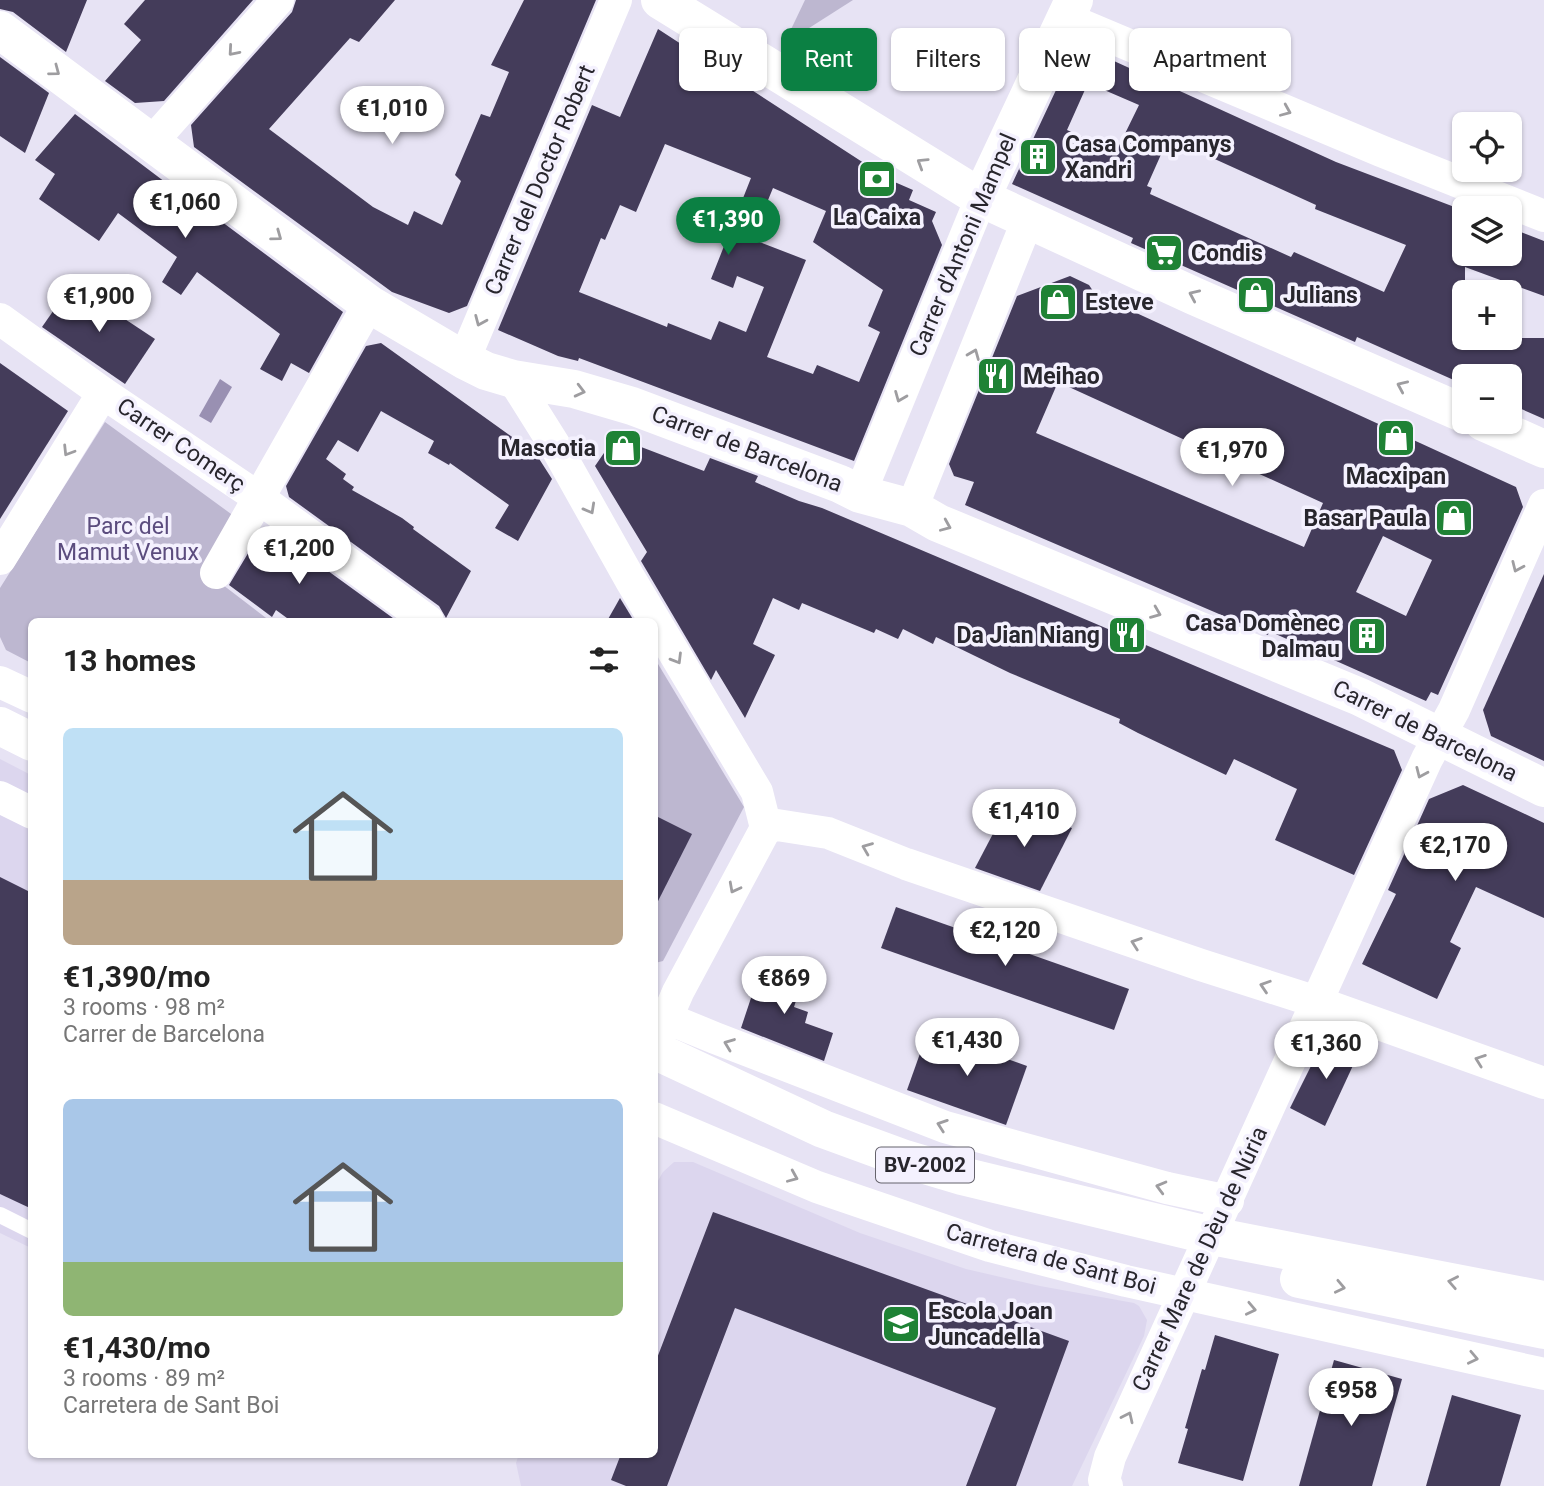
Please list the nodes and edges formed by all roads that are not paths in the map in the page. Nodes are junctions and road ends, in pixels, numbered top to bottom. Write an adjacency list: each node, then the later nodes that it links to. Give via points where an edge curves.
1 (278, 0): 6 (street, one-way to 6)
2 (616, 0): 12 (street, Carrer del Doctor Robert, one-way to 12)
3 (660, 0): 7 (street, one-way to 3)
4 (1069, 9): 7 (street, Carrer d'Antoni Mampel); 8 (street, one-way to 8, via 1381,152)
5 (0, 30): 6 (street, Carrer de Barcelona, one-way to 6)
6 (151, 143): 10 (street, Carrer de Barcelona, one-way to 10)
7 (981, 198): 9 (street); 18 (street, Carrer d'Antoni Mampel, one-way to 18)
8 (1544, 216)
9 (1028, 219): 15 (street, one-way to 9); 21 (street, one-way to 9)
10 (369, 304): 12 (street, Carrer de Barcelona); 19 (street)
11 (0, 319): 14 (street, Carrer Comerç)
12 (464, 360): 13 (street, Carrer de Barcelona)
13 (513, 379): 18 (street, Carrer de Barcelona, one-way to 18, via 632,405); 25 (street, one-way to 25)
14 (96, 387): 19 (street, Carrer Comerç); 22 (street, one-way to 22)
15 (1452, 408)
16 (1510, 434): 17 (street)
17 (1544, 449)
18 (860, 494): 21 (street, Carrer de Barcelona)
19 (259, 498): 23 (street); 24 (street, Carrer Comerç)
20 (1544, 505): 30 (street, Carrer Mare de Dèu de Núria, one-way to 30)
21 (912, 508): 30 (street, Carrer de Barcelona, one-way to 30, via 938,523 1360,697)
22 (0, 559)
23 (216, 573)
24 (424, 618)
25 (653, 618)
26 (658, 626): 37 (street, one-way to 37, via 757,792)
27 (0, 682): 28 (street)
28 (28, 696)
29 (0, 726): 31 (street)
30 (1440, 738): 34 (street, Carrer de Barcelona); 38 (street, Carrer Mare de Dèu de Núria, one-way to 38)
31 (28, 740)
32 (0, 749): 33 (street)
33 (28, 763)
34 (1544, 788)
35 (0, 797): 36 (street)
36 (28, 811)
37 (766, 828): 38 (street, one-way to 37, via 906,864 828,833 777,825); 39 (street, one-way to 39)
38 (1317, 1002): 43 (street, one-way to 38); 45 (street, Carrer Mare de Dèu de Núria)
39 (658, 1030)
40 (658, 1032): 45 (street, one-way to 40, via 945,1127)
41 (658, 1033): 48 (street, BV-2002, via 824,1129 905,1159)
42 (658, 1079): 48 (street, BV-2002, via 841,1157 934,1190 1058,1226)
43 (1544, 1083)
44 (658, 1120): 49 (street, Carretera de Sant Boi, one-way to 49, via 817,1187 990,1246)
45 (1228, 1201): 48 (street, Carrer Mare de Dèu de Núria)
46 (0, 1215): 47 (lane)
47 (28, 1229)
48 (1207, 1247): 49 (street, Carrer Mare de Dèu de Núria); 50 (street, BV-2002, one-way to 48); 51 (street, BV-2002, one-way to 51)
49 (1184, 1294): 52 (street, Carretera de Sant Boi, one-way to 52); 53 (street, Carrer Mare de Dèu de Núria, one-way to 49, via 1110,1457)
50 (1544, 1300)
51 (1544, 1330)
52 (1544, 1374)
53 (1105, 1483)

